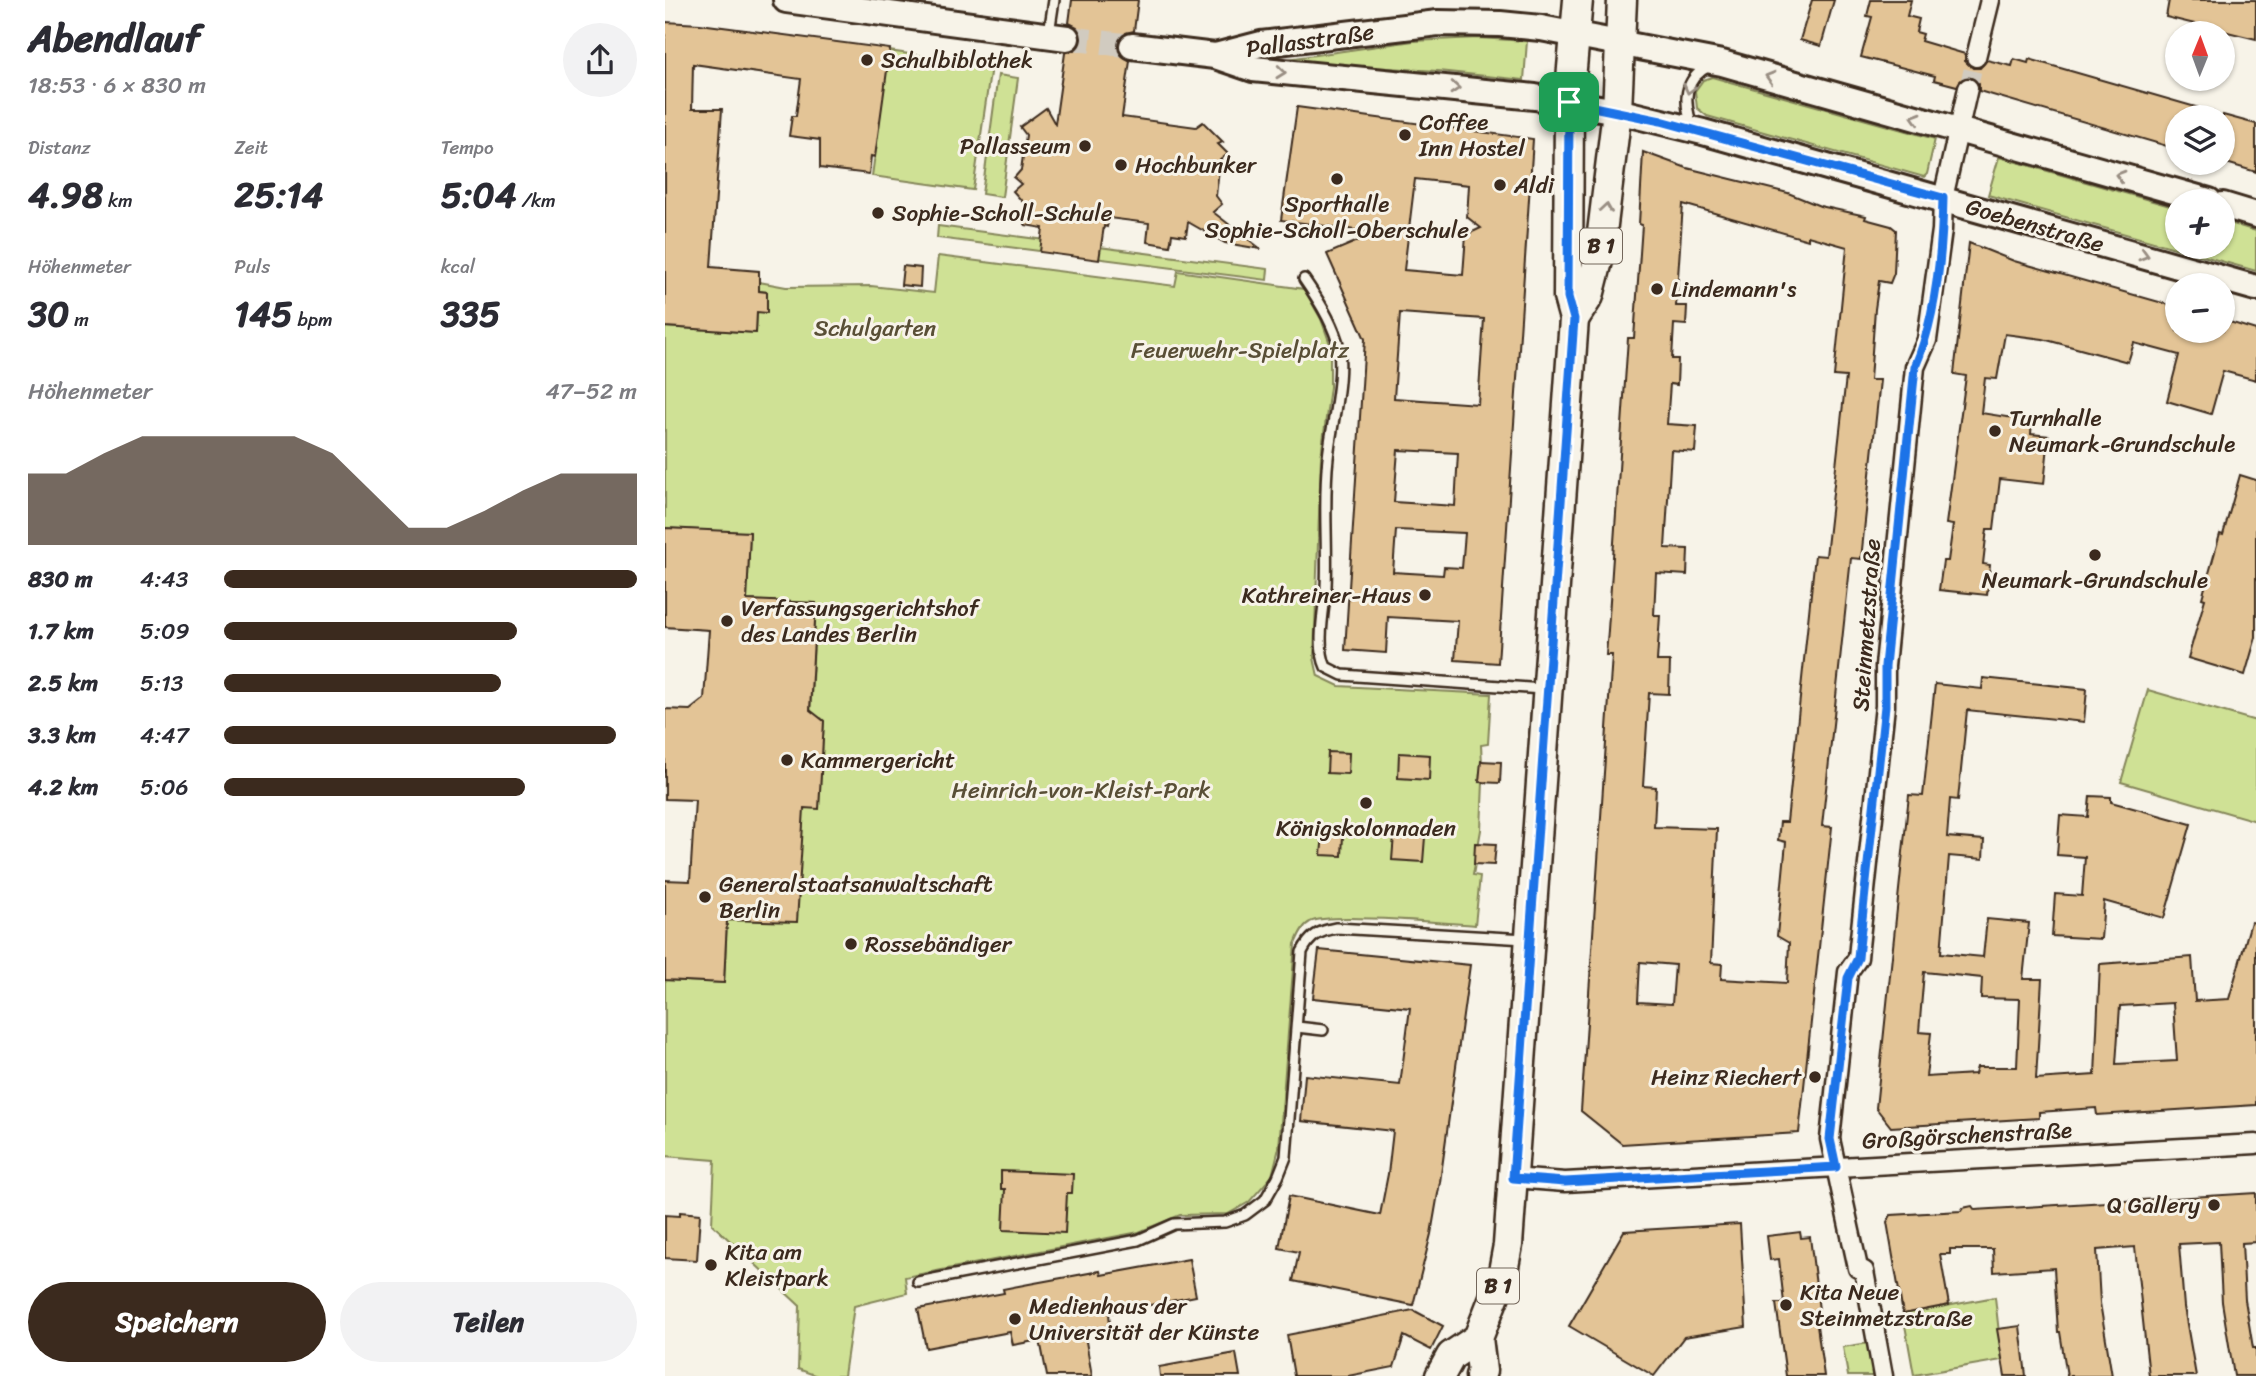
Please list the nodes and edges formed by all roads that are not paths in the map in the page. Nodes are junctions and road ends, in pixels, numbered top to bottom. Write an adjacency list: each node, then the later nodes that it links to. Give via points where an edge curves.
1 (786, 0): 7 (main road)
2 (1054, 0): 7 (lane)
3 (1578, 0): 6 (main road, B 1)
4 (1622, 0): 8 (main road, B 1)
5 (1990, 0): 11 (street)
6 (1574, 34): 8 (main road); 10 (main road, Pallasstraße, via 1500,24 1438,23 1261,44); 14 (main road, B 1)
7 (1058, 37)
8 (1620, 42): 12 (main road); 15 (main road, B 1)
9 (1132, 46): 10 (main road, Pallasstraße)
10 (1215, 56): 14 (main road, Pallasstraße, one-way to 14, via 1253,69)
11 (1976, 57)
12 (1717, 62): 16 (lane, one-way to 16, via 1697,72 1689,85 1686,102); 17 (main road, one-way to 12)
13 (1968, 88): 17 (street, Steinmetzstraße)
14 (1569, 102): 15 (main road, Goebenstraße); 24 (main road, B 1, via 1568,297)
15 (1617, 111): 16 (main road, Goebenstraße); 24 (main road, B 1, one-way to 15, via 1590,296 1599,257)
16 (1694, 129): 19 (main road, Goebenstraße)
17 (1960, 131): 18 (main road, one-way to 17); 19 (street, Steinmetzstraße)
18 (2166, 189)
19 (1943, 198): 23 (main road, Goebenstraße, one-way to 23); 32 (street, Steinmetzstraße, via 1927,340 1915,367 1861,934 1858,958 1849,972 1830,1139)
20 (2235, 209): 21 (main road)
21 (2256, 215)
22 (1304, 279): 25 (lane, via 1338,343 1325,525 1322,653 1326,667 1342,675)
23 (2256, 288)
24 (1574, 319): 25 (main road, B 1)
25 (1547, 689): 26 (main road, B 1)
26 (1529, 939): 27 (lane, via 1321,930 1302,952); 33 (main road, B 1)
27 (1297, 1027): 28 (lane); 30 (lane)
28 (1324, 1030)
29 (2256, 1144): 32 (street, Großgörschenstraße)
30 (1286, 1157): 31 (lane); 34 (lane, via 1265,1200 1224,1222 1174,1224 1138,1240)
31 (1297, 1160)
32 (1836, 1167): 33 (street, Großgörschenstraße, via 1565,1182); 38 (street, Steinmetzstraße, via 1858,1268 1864,1271)
33 (1513, 1178): 35 (main road, B 1, via 1503,1269)
34 (918, 1282)
35 (1478, 1338): 36 (main road, B 1, via 1451,1356); 37 (main road, B 1)
36 (1440, 1376)
37 (1480, 1376)
38 (1883, 1376)

